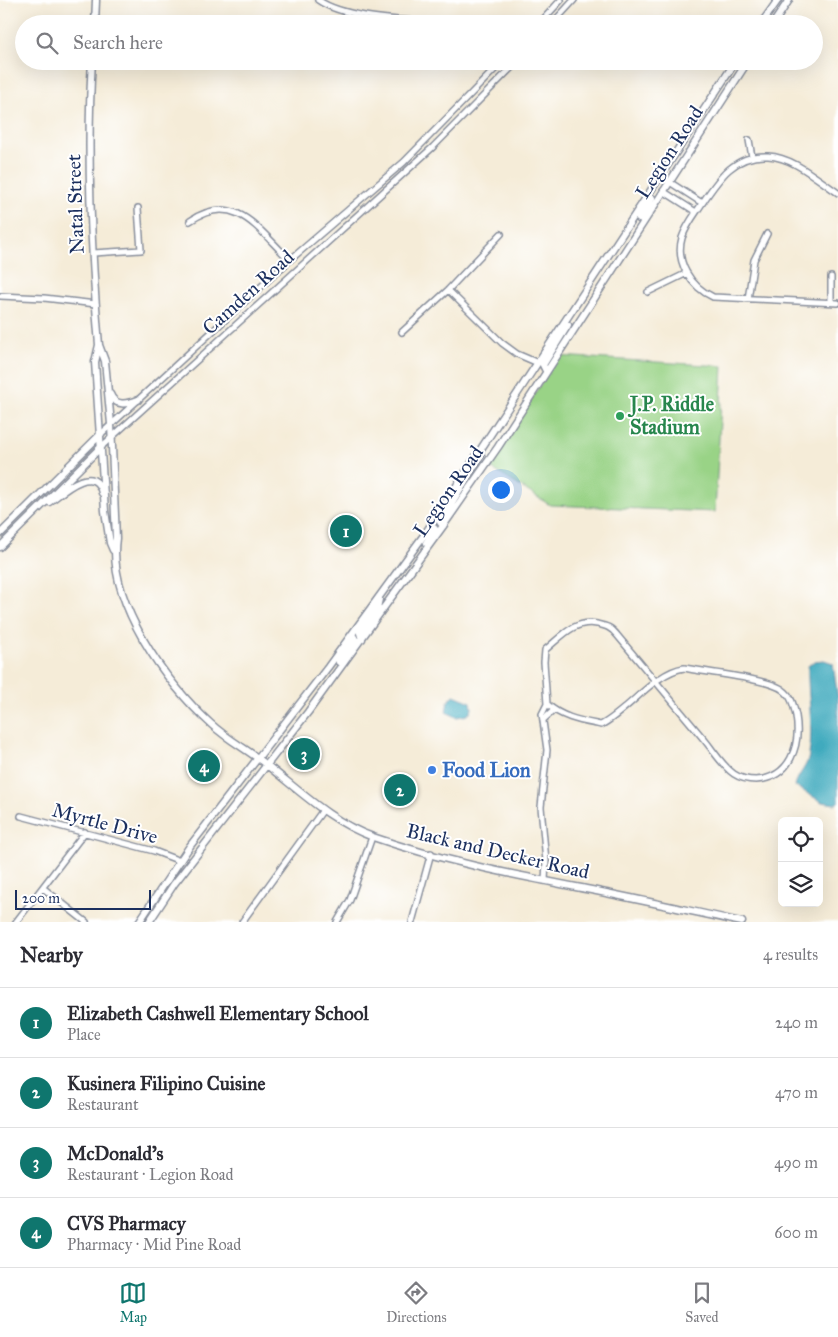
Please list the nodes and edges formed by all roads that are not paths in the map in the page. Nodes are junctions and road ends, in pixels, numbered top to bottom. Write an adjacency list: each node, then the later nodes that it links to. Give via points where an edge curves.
1 (96, 0): 7 (main road)
2 (318, 0): 8 (street)
3 (561, 0): 9 (street)
4 (574, 0): 10 (street)
5 (778, 0): 11 (main road)
6 (789, 0): 12 (main road)
7 (95, 15)
8 (362, 15)
9 (547, 15)
10 (560, 15)
11 (768, 15)
12 (779, 15)
13 (92, 70): 31 (main road, Natal Street, via 89,144)
14 (493, 70): 32 (street, Camden Road, via 404,162)
15 (509, 70): 52 (street, Camden Road, via 433,147)
16 (730, 70): 19 (main road, Legion Road)
17 (742, 70): 21 (main road, Legion Road)
18 (749, 140): 20 (street)
19 (684, 141): 22 (main road, Legion Road); 23 (main road, via 661,184)
20 (752, 157): 24 (street, via 783,159); 25 (street, via 724,173)
21 (668, 181): 23 (main road, Legion Road); 25 (street)
22 (653, 189): 33 (main road, via 654,194); 39 (main road, Legion Road)
23 (662, 191): 27 (street); 33 (main road, Legion Road)
24 (838, 192)
25 (702, 203): 27 (street)
26 (138, 208): 31 (street, via 140,250)
27 (696, 212): 34 (street, via 681,244 681,258)
28 (190, 221): 32 (street, via 208,210 227,209 255,226)
29 (501, 234): 36 (street)
30 (768, 234): 40 (street, via 754,260)
31 (93, 253): 43 (main road, Natal Street)
32 (290, 260): 49 (street, Camden Road)
33 (612, 268): 47 (main road, Legion Road)
34 (687, 273): 37 (street); 40 (street, via 700,290 713,297)
35 (830, 277): 41 (street)
36 (448, 290): 44 (street); 46 (street, via 502,343)
37 (648, 292)
38 (0, 296): 43 (street)
39 (580, 299): 46 (main road, Legion Road); 47 (main road, via 578,309 543,365)
40 (748, 299): 41 (street)
41 (831, 302): 42 (street)
42 (838, 303)
43 (96, 304): 45 (main road, Natal Street)
44 (402, 332)
45 (99, 345): 48 (main road, Natal Street, via 105,361); 51 (main road, Natal Street, via 95,362)
46 (538, 363): 53 (main road, Legion Road)
47 (546, 371): 58 (main road, Legion Road)
48 (108, 390): 49 (main road, via 116,402 124,404); 50 (main road, Natal Street)
49 (138, 400): 50 (street, Camden Road)
50 (111, 424): 51 (street, Camden Road); 52 (main road, Natal Street)
51 (101, 434): 54 (main road, Natal Street); 59 (main road, Camden Road)
52 (112, 436): 54 (street, Camden Road); 61 (main road, Natal Street)
53 (485, 444): 57 (main road, Legion Road); 58 (main road, via 478,462 440,522)
54 (102, 446): 55 (main road, Natal Street); 56 (main road, Camden Road)
55 (105, 510): 56 (main road, via 98,484 93,480 80,480); 61 (main road, Black and Decker Road)
56 (24, 521): 60 (main road, Camden Road)
57 (431, 525): 62 (main road, via 434,530); 63 (main road, Legion Road)
58 (444, 526): 62 (main road, Legion Road)
59 (0, 534)
60 (0, 548)
61 (114, 551): 72 (main road, Black and Decker Road, via 127,605 160,666 202,716)
62 (395, 593): 65 (main road, Legion Road)
63 (379, 597): 64 (main road, Legion Road); 65 (main road, via 377,608 360,633)
64 (352, 634): 67 (main road, via 355,639); 72 (main road, Legion Road)
65 (362, 639): 67 (main road, Legion Road)
66 (656, 682): 66 (street, via 734,775 750,780 774,776 794,755 797,740 794,704 783,689 684,668 672,670); 68 (street, via 610,627 586,622 576,624 545,650); 69 (street, via 602,725 571,719)
67 (321, 694): 73 (main road, Legion Road)
68 (546, 707): 69 (street); 70 (street); 71 (street)
69 (554, 710): 70 (street)
70 (549, 716): 71 (street)
71 (543, 720): 80 (street, via 547,750 541,807)
72 (257, 758): 73 (main road, Black and Decker Road); 79 (main road, Legion Road)
73 (266, 764): 74 (main road, Black and Decker Road); 85 (main road, Legion Road, via 174,884)
74 (323, 810): 77 (main road, Black and Decker Road); 86 (street)
75 (21, 816): 76 (street, Myrtle Drive)
76 (85, 832): 79 (street, Myrtle Drive); 81 (street)
77 (372, 837): 78 (main road, Black and Decker Road); 87 (street, via 350,900)
78 (431, 853): 80 (main road, Black and Decker Road); 88 (street)
79 (180, 861): 84 (main road, Legion Road)
80 (545, 881): 89 (main road, Black and Decker Road)
81 (42, 888): 82 (street); 83 (street)
82 (16, 922)
83 (86, 922)
84 (139, 922)
85 (150, 922)
86 (242, 922)
87 (337, 922)
88 (412, 922)
89 (742, 922)

